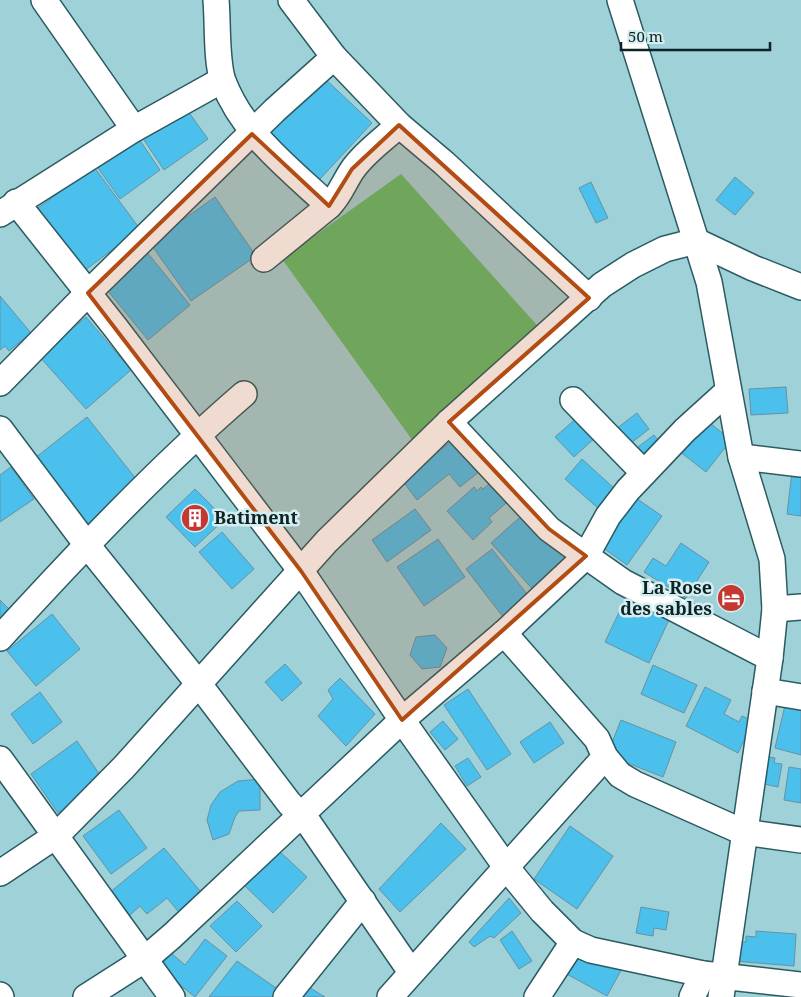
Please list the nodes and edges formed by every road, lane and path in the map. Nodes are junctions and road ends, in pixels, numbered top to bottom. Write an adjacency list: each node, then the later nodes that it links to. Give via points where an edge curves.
1 (44, 0): 8 (street)
2 (216, 0): 6 (street)
3 (620, 0): 12 (street)
4 (303, 5): 5 (street)
5 (334, 56): 7 (street); 9 (street)
6 (222, 80): 8 (street); 9 (street)
7 (399, 125): 10 (street, via 352,169); 16 (street)
8 (134, 129): 11 (street)
9 (252, 134): 10 (street); 15 (street)
10 (329, 206): 13 (street)
11 (8, 208): 15 (street)
12 (696, 241): 14 (street); 16 (street, via 634,264); 18 (street, via 708,282)
13 (264, 259)
14 (801, 287)
15 (88, 292): 17 (street); 23 (street)
16 (588, 298): 21 (street)
17 (0, 383)
18 (727, 392): 24 (street); 26 (street)
19 (244, 394): 23 (street)
20 (573, 400): 26 (street)
21 (449, 422): 28 (street, via 549,528); 29 (street, via 358,508)
22 (0, 429): 27 (street)
23 (197, 435): 27 (street); 29 (street)
24 (741, 456): 25 (street); 31 (street, via 772,558)
25 (801, 464)
26 (644, 473): 28 (street, via 608,516)
27 (87, 545): 33 (street); 35 (street)
28 (586, 556): 32 (street); 34 (street, via 624,582)
29 (301, 571): 35 (street); 38 (street)
30 (801, 607): 31 (street)
31 (775, 609): 34 (street)
32 (504, 633): 38 (street); 39 (street, via 597,739)
33 (0, 638)
34 (770, 658): 36 (street)
35 (198, 683): 41 (street, via 289,803); 43 (street, via 124,767)
36 (765, 691): 37 (street); 42 (street)
37 (801, 697)
38 (402, 720): 41 (street); 45 (street)
39 (605, 757): 42 (street, via 620,775 634,784); 45 (street)
40 (0, 759): 43 (street)
41 (302, 815): 47 (street); 49 (street)
42 (743, 832): 44 (street); 51 (street)
43 (57, 835): 46 (street); 49 (street)
44 (801, 840)
45 (506, 867): 48 (street); 50 (street)
46 (0, 873)
47 (363, 901): 50 (street); 55 (street)
48 (573, 942): 51 (street, via 591,950); 57 (street)
49 (144, 960): 53 (street); 54 (street)
50 (411, 972): 56 (street)
51 (716, 983): 52 (street); 58 (street)
52 (801, 986)
53 (86, 997)
54 (172, 997)
55 (286, 997)
56 (390, 997)
57 (537, 997)
58 (692, 997)

